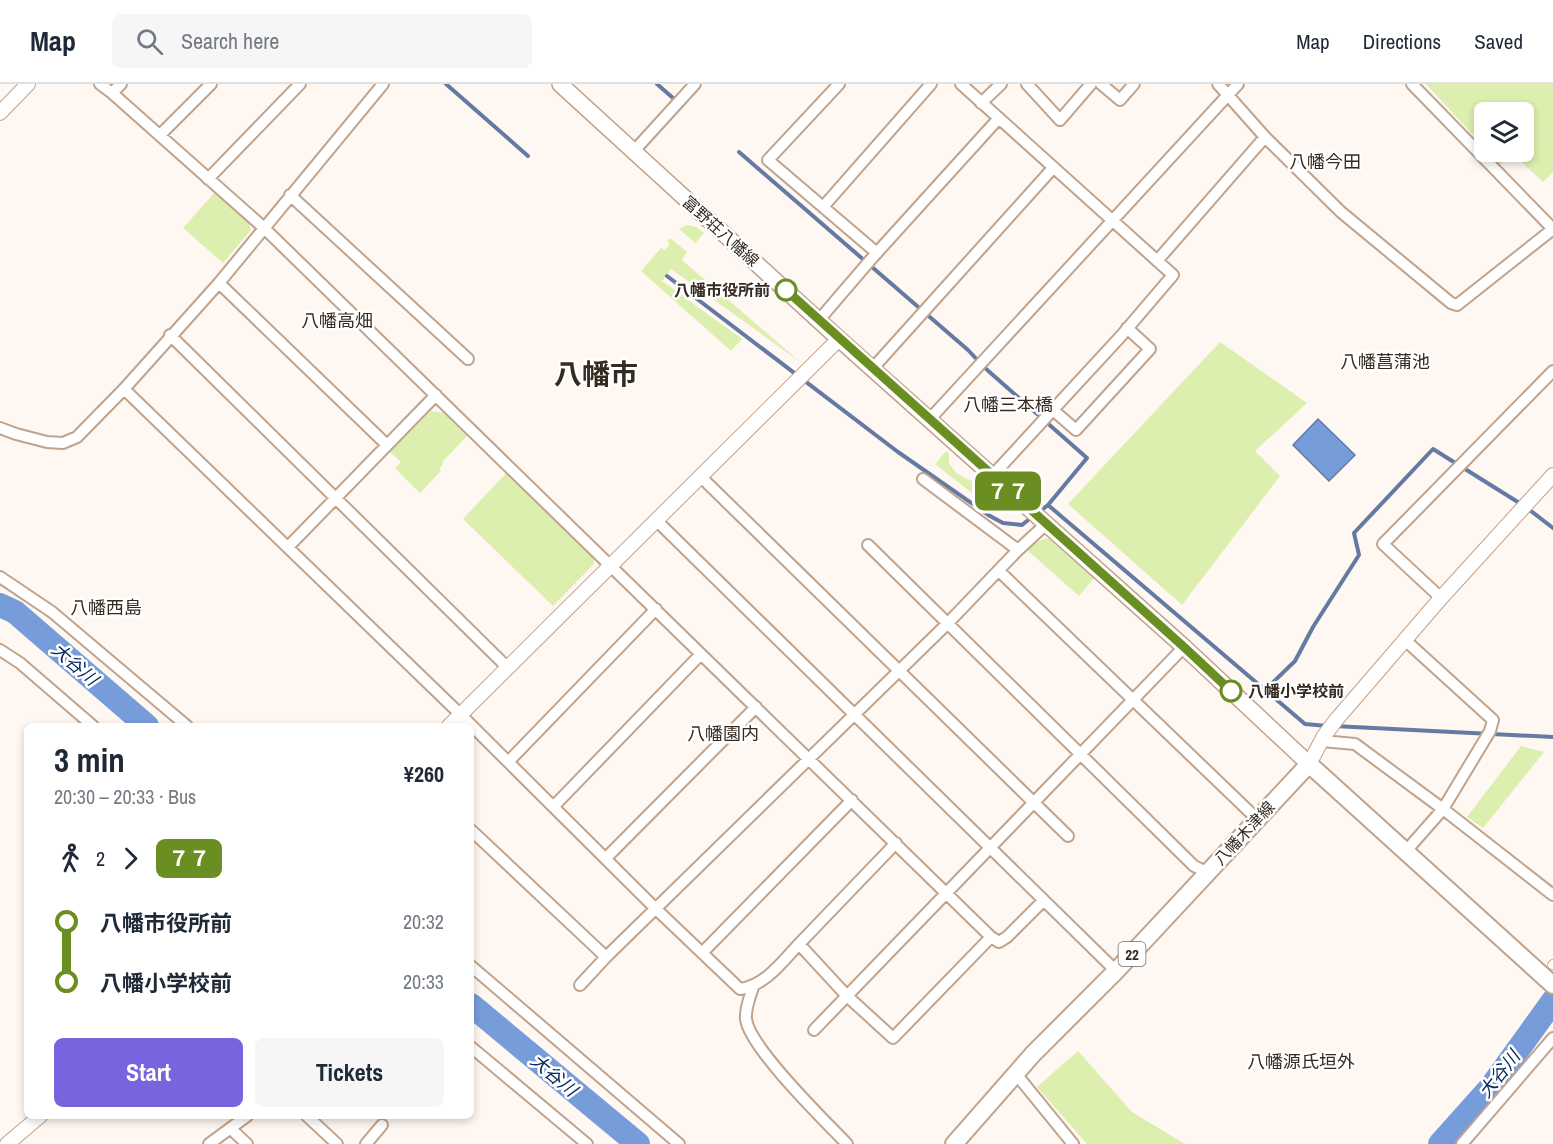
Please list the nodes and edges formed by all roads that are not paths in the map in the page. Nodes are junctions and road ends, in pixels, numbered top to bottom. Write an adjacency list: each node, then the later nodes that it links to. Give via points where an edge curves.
1 (28, 84): 23 (street)
2 (100, 84): 20 (street)
3 (122, 84): 20 (street)
4 (210, 84): 25 (street)
5 (300, 84): 29 (street)
6 (383, 84): 30 (street)
7 (560, 84): 27 (main road, 富野荘八幡線)
8 (695, 84): 27 (street)
9 (839, 84): 31 (street, via 768,160)
10 (931, 84): 31 (street)
11 (961, 84): 22 (street)
12 (1001, 84): 22 (street)
13 (1027, 84): 14 (street, via 1060,120)
14 (1091, 84)
15 (1101, 84): 16 (street, via 1120,100)
16 (1134, 84)
17 (1218, 84): 21 (street)
18 (1238, 84): 21 (street)
19 (1412, 84): 34 (street)
20 (112, 93): 25 (street)
21 (1228, 94): 26 (street); 32 (street)
22 (981, 103): 24 (street)
23 (0, 113)
24 (999, 118): 28 (street); 35 (street)
25 (160, 135): 29 (street)
26 (1265, 138): 34 (street, via 1341,212 1457,305); 36 (street)
27 (634, 151): 38 (main road, 富野荘八幡線)
28 (1053, 168): 32 (street); 43 (street)
29 (208, 179): 33 (street)
30 (290, 195): 33 (street); 42 (street)
31 (823, 207): 35 (street)
32 (1112, 221): 36 (street); 48 (street)
33 (263, 227): 37 (street); 46 (street)
34 (1553, 229)
35 (875, 255): 38 (street)
36 (1157, 261): 39 (street, via 1173,275)
37 (219, 283): 40 (street); 50 (street)
38 (819, 320): 41 (main road, 富野荘八幡線)
39 (1127, 328): 47 (street); 47 (street, via 1150,349 1076,430)
40 (170, 335): 45 (street); 55 (street)
41 (839, 339): 43 (main road, 富野荘八幡線); 52 (street)
42 (468, 359)
43 (873, 368): 48 (main road, 富野荘八幡線)
44 (1553, 371): 64 (street, via 1383,544)
45 (124, 389): 49 (street, via 77,437 63,443); 59 (street)
46 (436, 395): 50 (street); 61 (street)
47 (1052, 412): 53 (street)
48 (929, 420): 53 (main road, 富野荘八幡線)
49 (0, 428)
50 (387, 445): 55 (street)
51 (1553, 475): 64 (street)
52 (700, 476): 56 (street); 72 (street)
53 (992, 476): 57 (main road, 富野荘八幡線)
54 (923, 479): 60 (street)
55 (335, 499): 59 (street); 71 (street)
56 (656, 520): 61 (street); 76 (street)
57 (1047, 524): 60 (street); 68 (main road, 富野荘八幡線)
58 (868, 545): 66 (street)
59 (288, 547): 75 (street)
60 (1018, 550): 62 (street)
61 (611, 565): 65 (street); 71 (street)
62 (999, 571): 66 (street); 73 (street)
63 (0, 577): 78 (street, via 52,612)
64 (1441, 598): 67 (street)
65 (656, 609): 70 (street); 85 (street)
66 (948, 623): 72 (street); 83 (street)
67 (1405, 640): 82 (street); 90 (street, via 1494,720)
68 (1184, 647): 73 (street); 86 (main road, 富野荘八幡線)
69 (0, 650): 77 (street)
70 (701, 654): 74 (street); 89 (street)
71 (508, 668): 75 (street)
72 (898, 671): 76 (street); 88 (street)
73 (1133, 699): 83 (street); 91 (street)
74 (756, 707): 84 (street); 97 (street)
75 (461, 715): 79 (street); 80 (street)
76 (854, 715): 84 (street); 95 (street)
77 (90, 723)
78 (183, 723)
79 (452, 723)
80 (469, 723)
81 (474, 728): 85 (street)
82 (1323, 739): 86 (street); 90 (street, via 1355,744)
83 (1080, 754): 88 (street); 98 (street, via 1194,866)
84 (810, 759): 87 (street); 102 (street)
85 (508, 761): 89 (street)
86 (1309, 764): 91 (main road, 八幡木津線 / 22); 96 (main road)
87 (852, 800): 94 (street); 105 (street)
88 (1034, 803): 93 (street); 95 (street)
89 (554, 806): 97 (street)
90 (1443, 809): 96 (street); 100 (street)
91 (1257, 819): 98 (main road, 八幡木津線 / 22)
92 (474, 833): 106 (street)
93 (1068, 836)
94 (896, 843): 99 (street); 104 (street)
95 (991, 848): 99 (street); 101 (street)
96 (1406, 851): 109 (main road)
97 (606, 858): 102 (street)
98 (1207, 872): 108 (main road, 八幡木津線 / 22)
99 (946, 894): 103 (street); 112 (street)
100 (1553, 895)
101 (1043, 901): 103 (street, via 1007,937 999,942); 108 (street)
102 (656, 909): 105 (street); 106 (street)
103 (991, 937): 112 (street, via 893,1038)
104 (799, 944): 111 (street); 112 (street)
105 (702, 953): 111 (street, via 740,989)
106 (606, 957): 110 (street)
107 (474, 969): 128 (street)
108 (1116, 970): 116 (main road, 八幡木津線 / 22)
109 (1550, 973)
110 (580, 986)
111 (753, 987): 129 (street, via 746,1019 752,1037)
112 (847, 996): 113 (street)
113 (813, 1030)
114 (1553, 1038): 132 (street)
115 (474, 1050): 127 (street)
116 (1016, 1074): 130 (main road, 八幡木津線 / 22); 131 (street)
117 (36, 1119): 122 (street)
118 (243, 1119): 121 (street)
119 (315, 1119): 125 (street)
120 (382, 1125): 126 (street)
121 (231, 1129): 123 (street); 124 (street)
122 (7, 1144)
123 (209, 1144)
124 (247, 1144)
125 (338, 1144)
126 (366, 1144)
127 (587, 1144)
128 (679, 1144)
129 (847, 1144)
130 (954, 1144)
131 (1074, 1144)
132 (1462, 1144)

